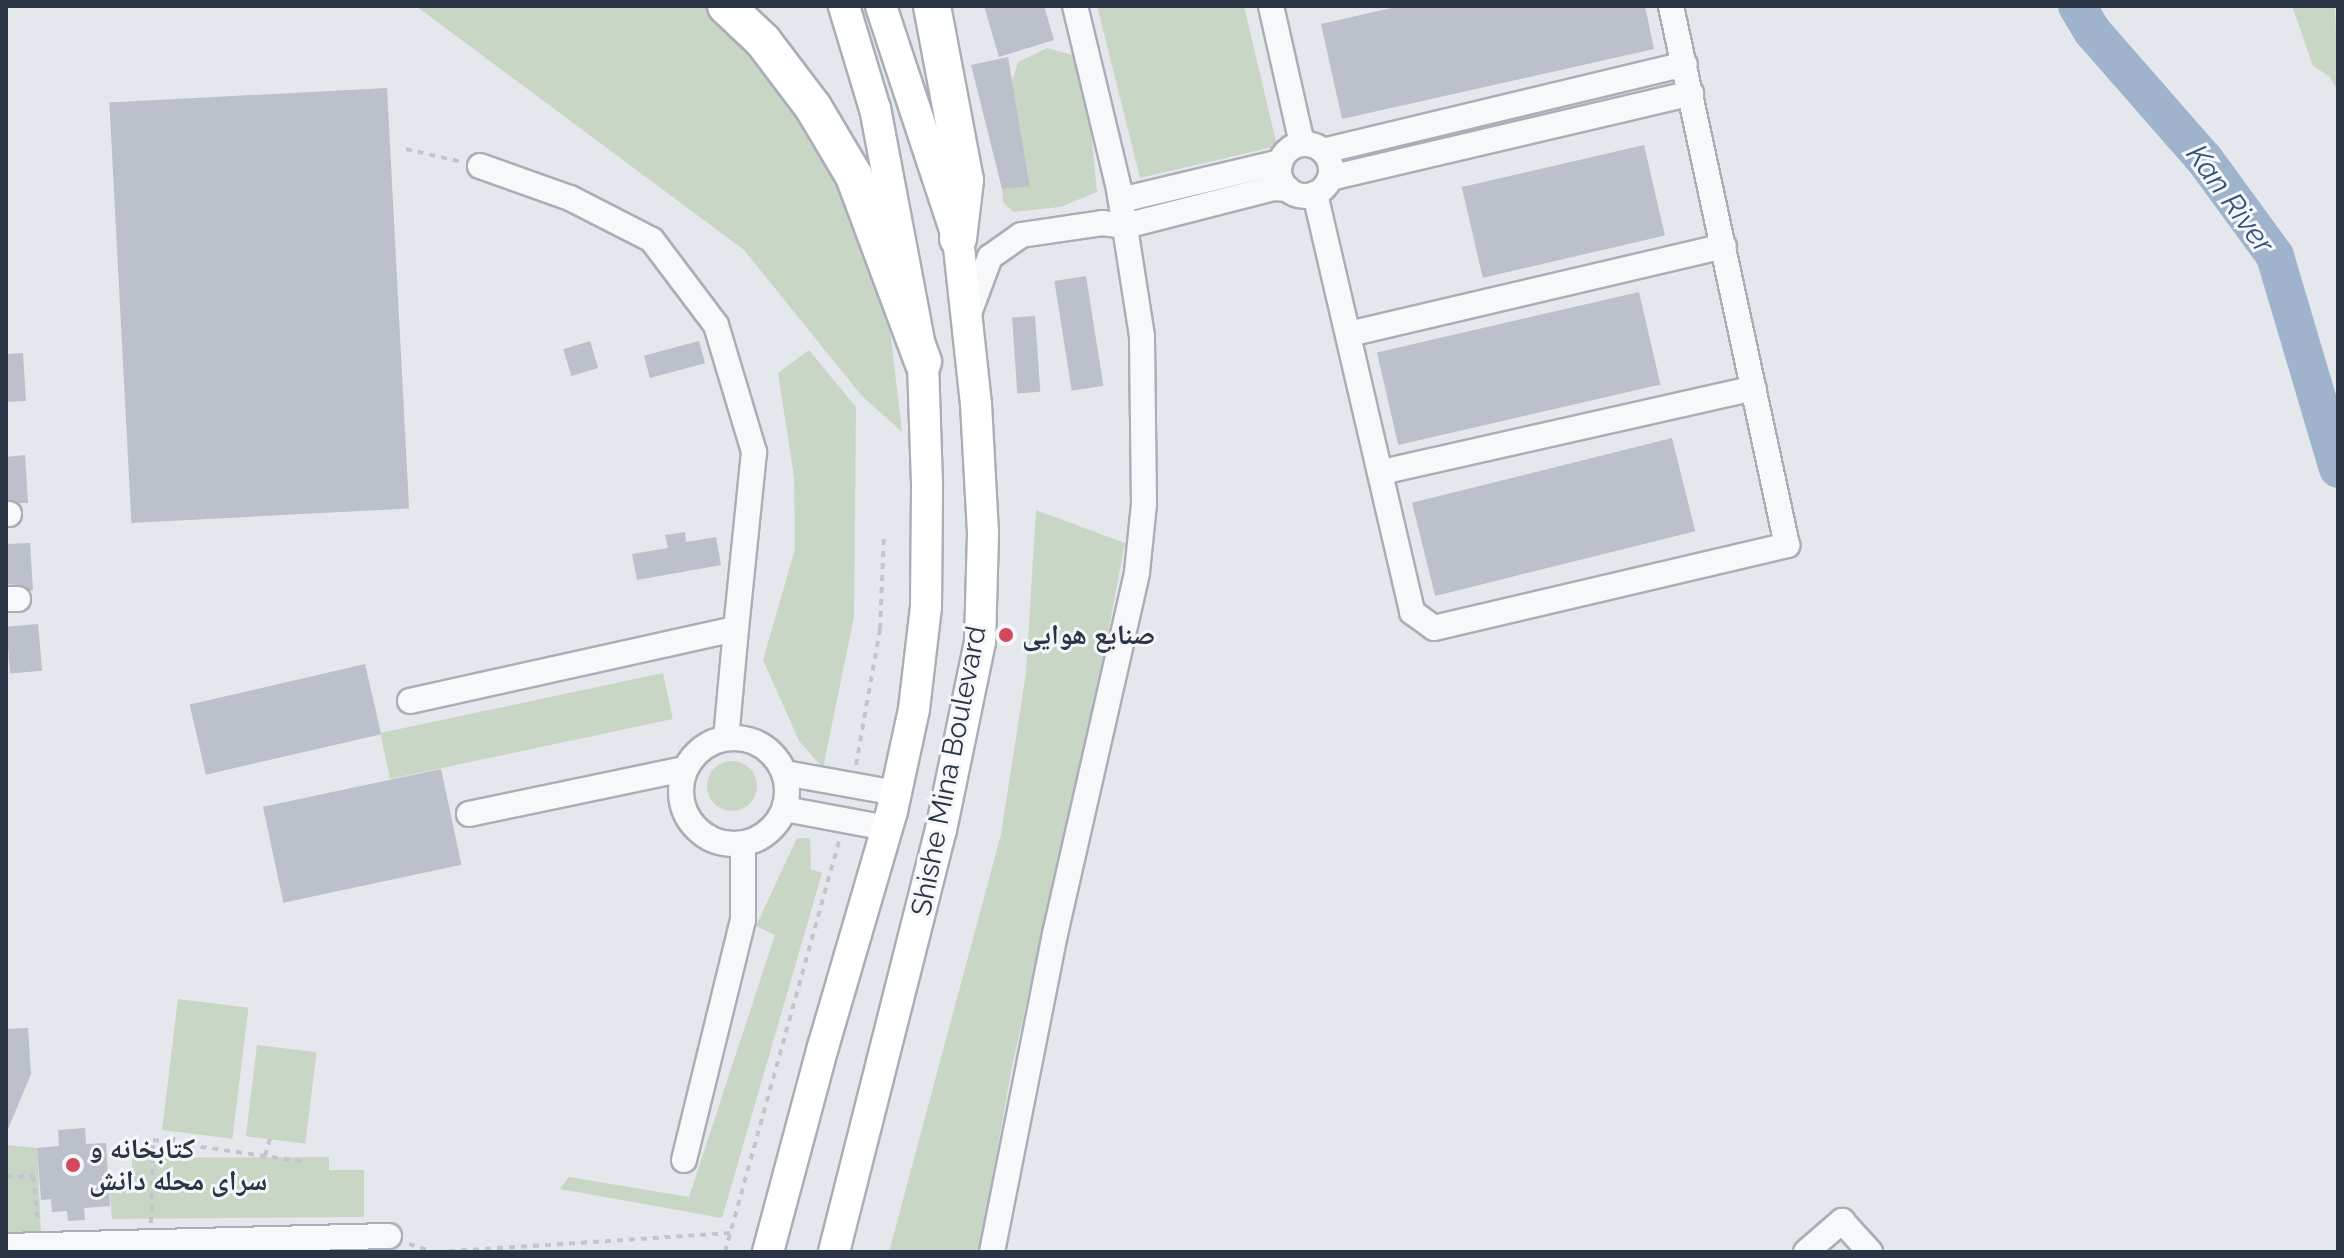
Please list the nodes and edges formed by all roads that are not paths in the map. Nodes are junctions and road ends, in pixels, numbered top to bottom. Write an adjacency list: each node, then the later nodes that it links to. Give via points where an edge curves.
1 (726, 6): 21 (highway, via 780,63 854,176)
2 (844, 6): 21 (main road, Shishe Mina Boulevard, via 875,109)
3 (881, 6): 17 (main road, Shishe Mina Boulevard)
4 (932, 6): 17 (highway, via 965,180)
5 (1075, 6): 15 (street)
6 (1271, 6): 10 (street)
7 (1671, 6): 8 (street)
8 (1685, 64): 9 (street); 10 (street)
9 (1691, 93): 13 (street); 18 (street)
10 (1313, 147): 11 (street, via 1289,150); 13 (street, via 1331,163)
11 (1281, 162): 14 (street, via 1280,176); 15 (street)
12 (480, 166): 24 (street, via 570,198 652,240 716,325 754,452)
13 (1323, 186): 14 (street, via 1301,196); 20 (street)
14 (1288, 189): 16 (street, via 1274,188)
15 (1121, 200): 16 (street)
16 (1125, 226): 19 (street, via 1102,223 1021,235 990,257); 39 (street, via 1142,336 1144,504 1137,572 1055,934)
17 (958, 239): 19 (main road, Shishe Mina Boulevard)
18 (1724, 246): 20 (street); 22 (street)
19 (966, 322): 38 (main road, Shishe Mina Boulevard, via 983,533 980,642 941,830)
20 (1349, 334): 23 (street)
21 (923, 362): 29 (main road, Shishe Mina Boulevard, via 926,607 914,709)
22 (1754, 388): 23 (street); 23 (street, via 1787,545 1434,628 1412,612)
23 (1382, 472)
24 (736, 629): 25 (street); 26 (street)
25 (410, 701)
26 (726, 738): 27 (street, via 694,755); 28 (street, via 762,745)
27 (685, 769): 31 (street); 33 (street, via 681,801 691,823 709,838)
28 (785, 773): 29 (street); 30 (street)
29 (896, 793): 32 (main road, Shishe Mina Boulevard)
30 (785, 809): 32 (street); 33 (street, via 761,838)
31 (469, 814)
32 (887, 828): 37 (main road, Shishe Mina Boulevard)
33 (743, 844): 34 (street, via 743,920)
34 (684, 1160)
35 (389, 1236): 36 (street)
36 (6, 1246)
37 (768, 1252)
38 (834, 1252)
39 (992, 1252)
40 (1806, 1252): 41 (street, via 1842,1221)
41 (1870, 1252)

